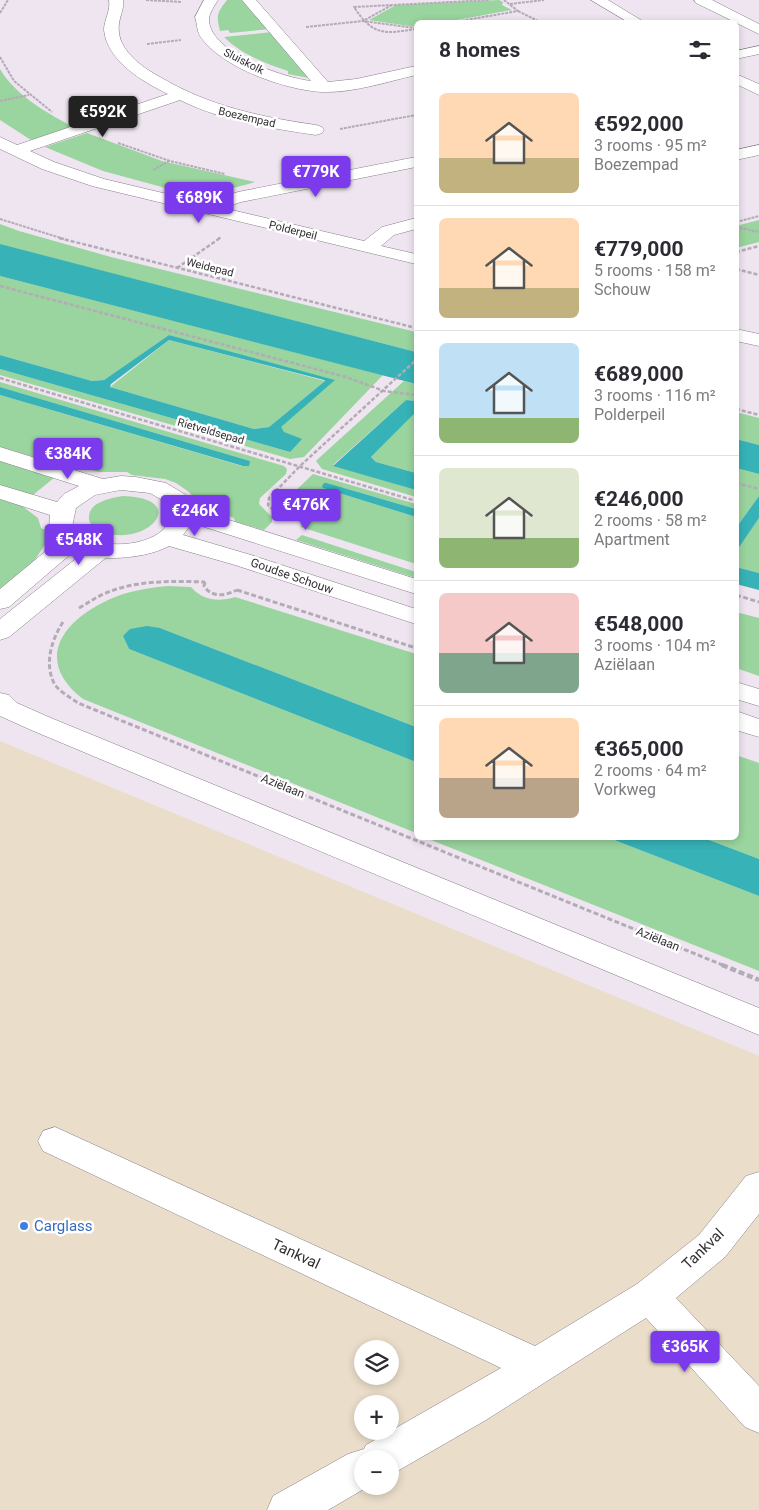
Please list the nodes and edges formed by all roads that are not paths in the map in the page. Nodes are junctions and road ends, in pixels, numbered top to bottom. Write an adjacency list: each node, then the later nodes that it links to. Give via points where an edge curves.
1 (116, 0): 14 (street, Boezempad, via 118,5 111,25 117,47 134,67)
2 (211, 0): 12 (street, Sluiskolk, via 204,10 202,25 208,38 227,54 264,72)
3 (250, 0): 12 (street)
4 (598, 0): 6 (street)
5 (701, 0): 7 (street)
6 (633, 20)
7 (759, 30)
8 (759, 50): 9 (street)
9 (739, 54)
10 (414, 71): 12 (street, Sluiskolk)
11 (739, 80): 13 (street)
12 (324, 87)
13 (759, 90)
14 (181, 95): 15 (street, Boezempad, via 201,106 230,114 284,126); 16 (street)
15 (324, 130)
16 (8, 146): 20 (street, Polderpeil, via 93,181)
17 (759, 150): 18 (street)
18 (739, 154)
19 (414, 162): 20 (street, via 238,197)
20 (207, 209): 22 (street, Polderpeil)
21 (414, 224): 22 (street, via 388,231)
22 (367, 248): 23 (street, Polderpeil)
23 (414, 260)
24 (739, 336): 25 (street)
25 (759, 340)
26 (0, 454): 27 (street)
27 (102, 486): 29 (street, via 77,496); 30 (street, via 130,483 157,487 176,498)
28 (0, 492): 29 (street)
29 (62, 511): 32 (street, via 62,530)
30 (183, 513): 31 (street, via 178,528); 34 (street)
31 (167, 538): 33 (street, via 131,550); 36 (street, Goudse Schouw)
32 (72, 541): 33 (street); 35 (street)
33 (100, 551): 37 (street)
34 (414, 586)
35 (0, 602)
36 (414, 616)
37 (0, 632)
38 (739, 691): 39 (street)
39 (759, 698)
40 (0, 701): 43 (street, via 8,709 41,724)
41 (739, 721): 42 (street)
42 (759, 728)
43 (759, 1022)
44 (55, 1141): 47 (street, Tankval)
45 (759, 1187): 46 (street, Tankval, via 712,1246)
46 (650, 1296): 47 (street, Tankval); 48 (street)
47 (537, 1366): 49 (street, Tankval)
48 (759, 1414)
49 (396, 1450)
50 (354, 1473): 51 (street)
51 (288, 1510)

